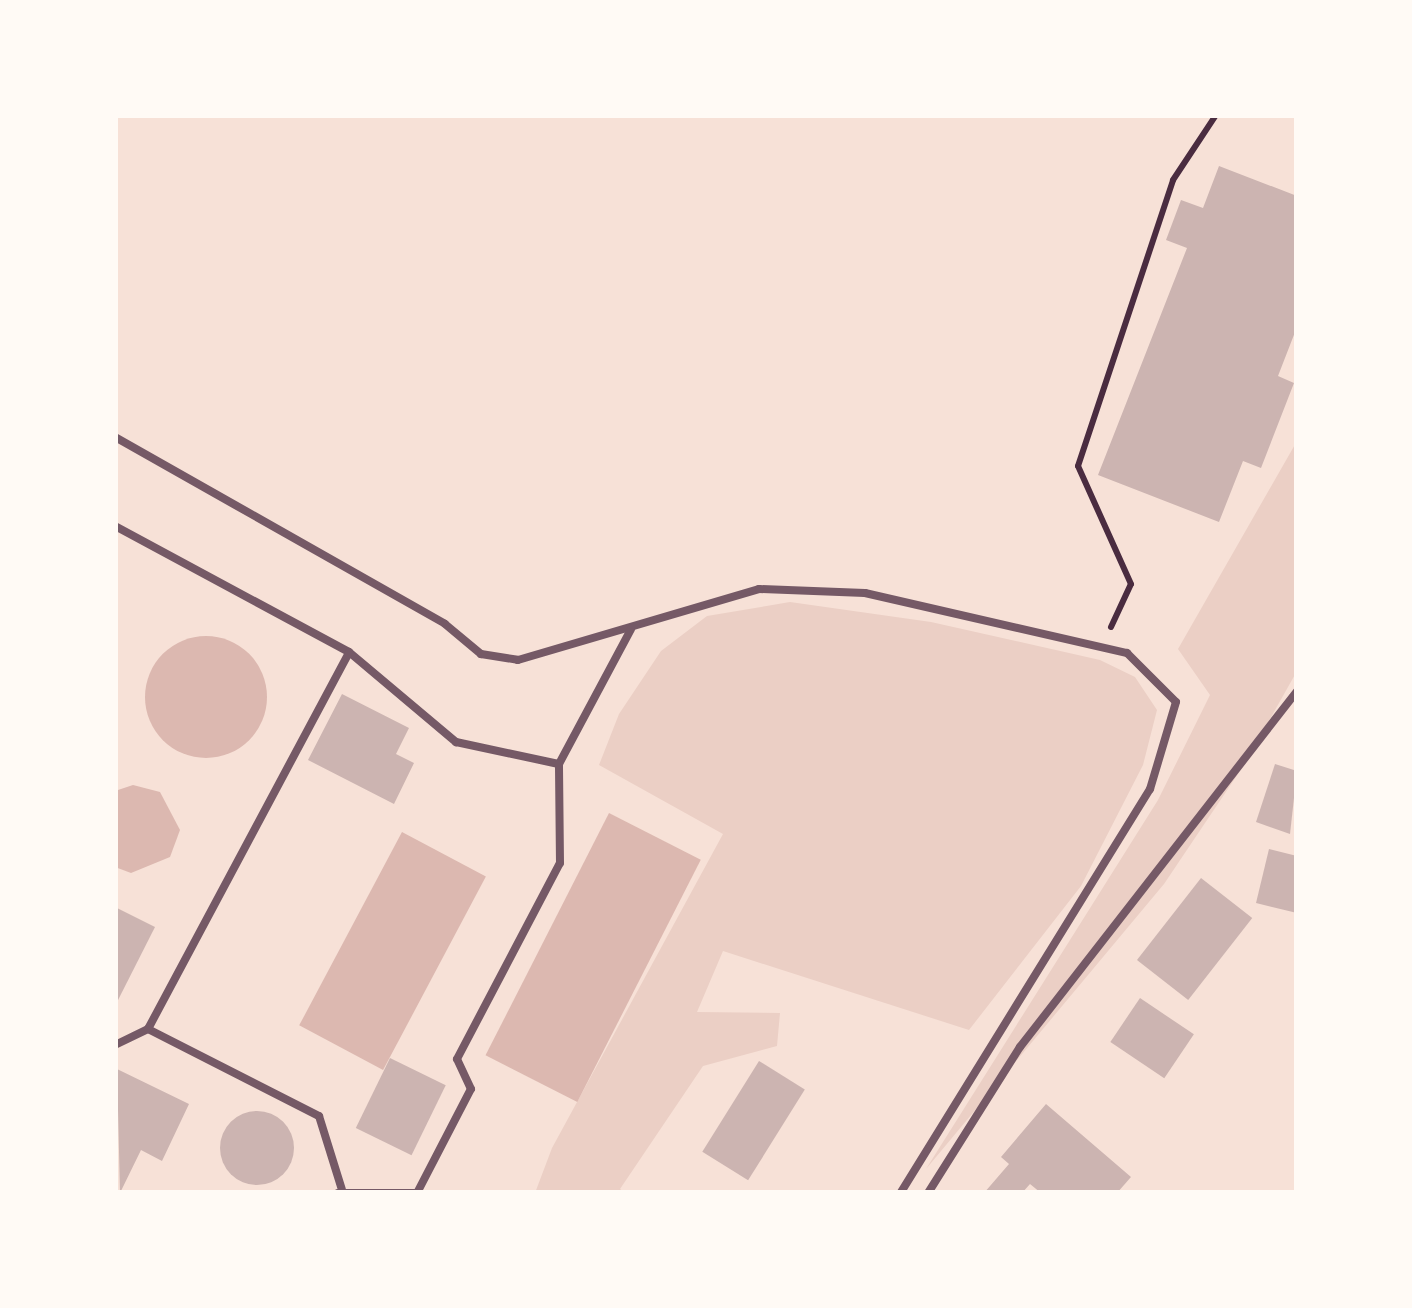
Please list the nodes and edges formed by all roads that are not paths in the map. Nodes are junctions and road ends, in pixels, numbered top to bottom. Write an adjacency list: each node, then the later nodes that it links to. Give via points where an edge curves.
1 (115, 437): 3 (lane, via 445,624 481,654 518,660)
2 (115, 526): 4 (lane)
3 (630, 630): 6 (lane); 10 (lane, via 758,589 865,593 1127,653 1176,702 1150,789)
4 (349, 652): 6 (lane, via 456,742); 7 (lane)
5 (1297, 691): 11 (lane, via 1020,1048)
6 (559, 764): 9 (lane, via 560,864 457,1059 471,1089 417,1193)
7 (148, 1029): 8 (lane); 9 (lane, via 319,1116)
8 (115, 1045)
9 (340, 1192)
10 (900, 1193)
11 (928, 1193)

